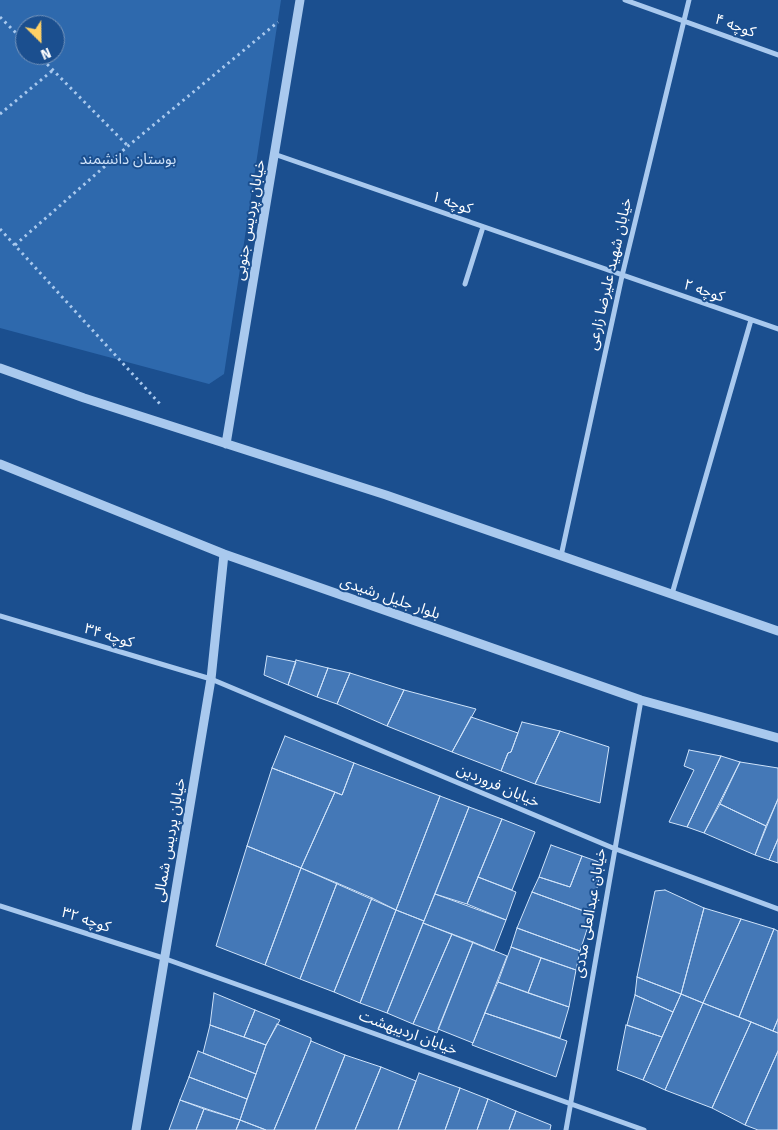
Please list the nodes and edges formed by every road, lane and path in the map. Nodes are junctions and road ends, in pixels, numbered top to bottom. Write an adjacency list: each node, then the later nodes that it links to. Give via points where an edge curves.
1 (624, 0): 5 (street, کوچه ۴)
2 (690, 0): 5 (street, خیابان شهید علیرضا زارعی)
3 (300, 2): 11 (path); 12 (street, خیابان پردیس جنوبی)
4 (0, 17): 6 (path)
5 (684, 21): 7 (street, کوچه ۴); 16 (street, خیابان شهید علیرضا زارعی)
6 (15, 32)
7 (778, 55)
8 (48, 65): 9 (path)
9 (53, 70): 10 (path); 11 (path)
10 (0, 114)
11 (128, 146): 15 (path)
12 (274, 154): 13 (street, کوچه ۱); 22 (street, خیابان پردیس جنوبی)
13 (483, 227): 16 (street, کوچه ۱); 17 (street)
14 (0, 229): 15 (path)
15 (15, 245): 21 (path)
16 (622, 276): 18 (street, کوچه ۲); 25 (street, خیابان شهید علیرضا زارعی)
17 (465, 284)
18 (751, 320): 19 (street, کوچه ۲); 26 (street)
19 (778, 329)
20 (0, 368): 22 (street)
21 (163, 408)
22 (226, 444): 25 (street)
23 (0, 464): 24 (street, بلوار جلیل رشیدی)
24 (224, 554): 29 (street, خیابان پردیس شمالی); 30 (street, بلوار جلیل رشیدی)
25 (561, 556): 26 (street)
26 (672, 594): 28 (street)
27 (0, 616): 29 (street, کوچه ۳۴)
28 (778, 631)
29 (211, 679): 32 (street, خیابان فروردین); 35 (street, خیابان پردیس شمالی)
30 (641, 700): 31 (street, بلوار جلیل رشیدی); 32 (street, خیابان عبدالعلی مددی)
31 (778, 738)
32 (613, 848): 34 (street, خیابان فروردین); 36 (street, خیابان عبدالعلی مددی)
33 (0, 906): 35 (street, کوچه ۳۲)
34 (778, 909)
35 (164, 958): 36 (street, خیابان اردیبهشت); 37 (street, خیابان پردیس شمالی)
36 (570, 1105): 38 (street, خیابان عبدالعلی مددی); 39 (street, خیابان اردیبهشت)
37 (136, 1130)
38 (566, 1130)
39 (644, 1130)

